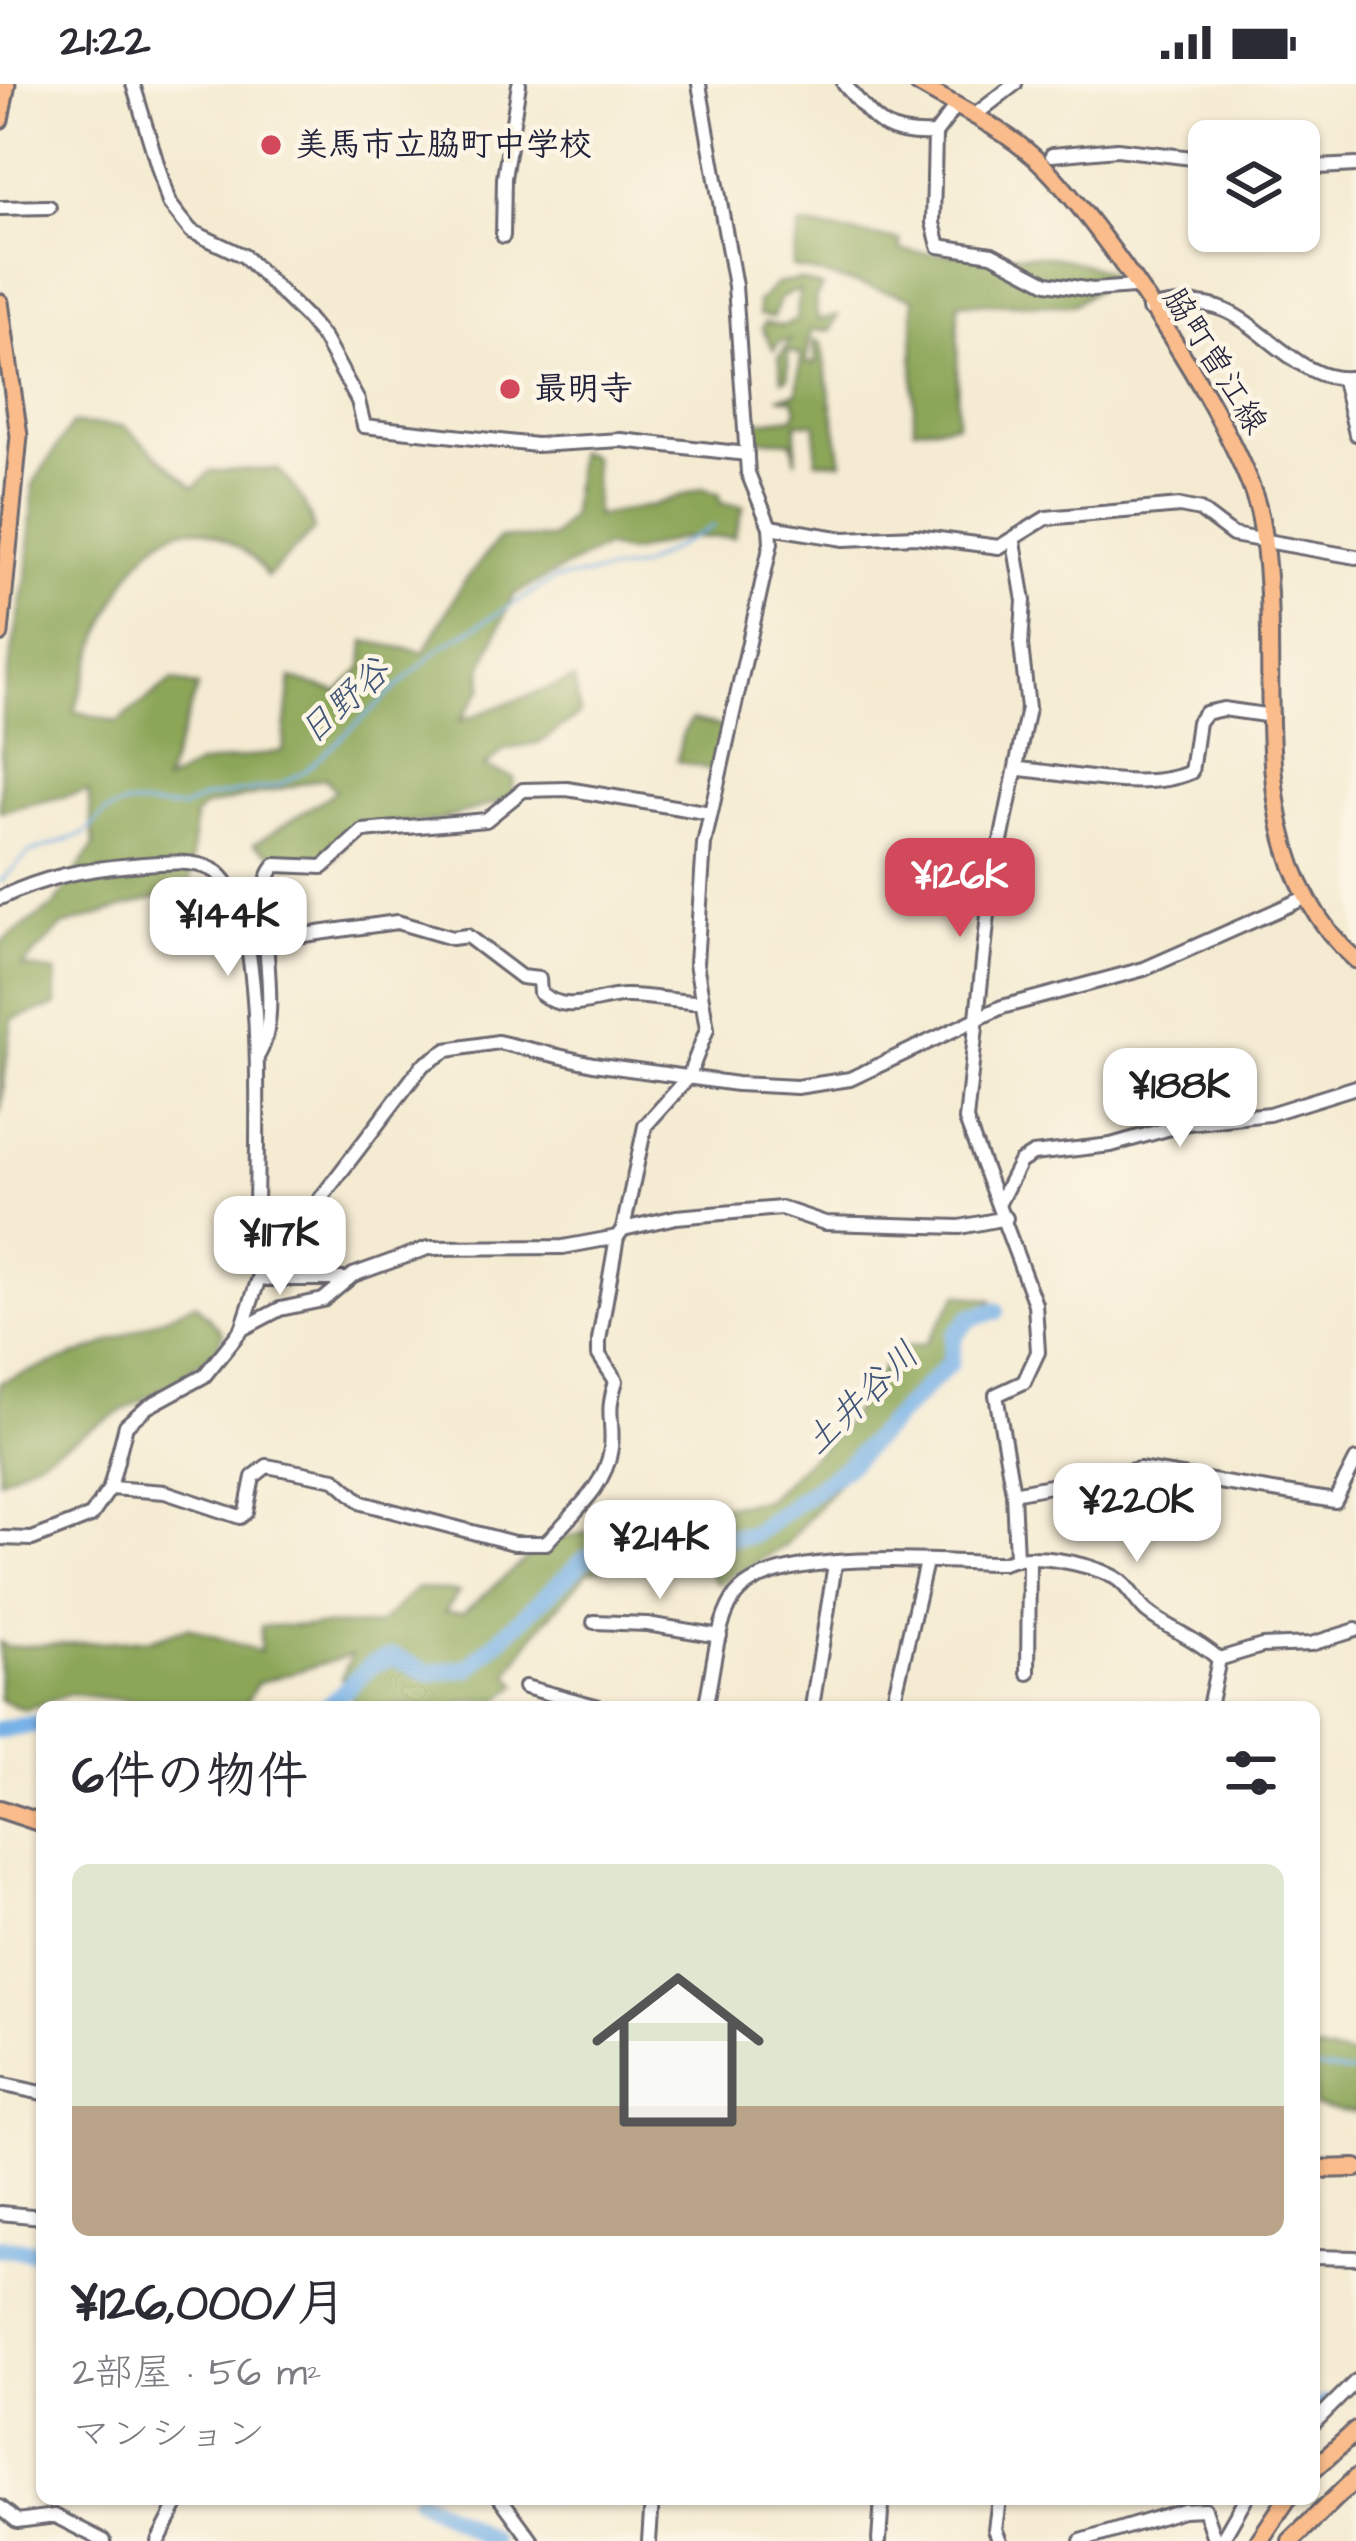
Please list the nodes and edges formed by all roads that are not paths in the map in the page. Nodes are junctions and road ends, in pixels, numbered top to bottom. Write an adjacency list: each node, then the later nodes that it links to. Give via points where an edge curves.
1 (7, 84): 10 (main road)
2 (133, 84): 25 (street, via 170,203 191,231 244,256 304,316 358,401 364,426 536,445 621,440)
3 (519, 84): 18 (street)
4 (699, 84): 25 (street, via 735,286)
5 (844, 84): 11 (street, via 890,131)
6 (918, 84): 8 (main road, 脇町曽江線)
7 (1015, 84): 9 (street)
8 (956, 106): 9 (main road, 脇町曽江線); 11 (street)
9 (975, 116): 19 (main road, 脇町曽江線, via 1064,186)
10 (0, 120)
11 (935, 134): 19 (street, via 939,246 1016,262 1047,283)
12 (1052, 155): 13 (street, via 1117,149)
13 (1188, 157)
14 (1356, 165): 15 (street)
15 (1320, 167)
16 (49, 207): 17 (street)
17 (0, 208)
18 (503, 236)
19 (1134, 287): 21 (main road, 脇町曽江線)
20 (0, 302): 24 (main road)
21 (1149, 309): 22 (street, via 1219,307 1295,360); 27 (main road, 脇町曽江線, via 1227,432)
22 (1349, 378): 23 (street)
23 (1356, 434)
24 (11, 435): 30 (main road)
25 (747, 454): 26 (street)
26 (770, 527): 28 (street, via 844,539); 33 (street)
27 (1264, 539): 28 (street, via 1233,535 1200,510 1180,506 1046,518); 29 (street); 31 (main road, 脇町曽江線)
28 (1014, 542): 32 (street, via 1028,708)
29 (1356, 556)
30 (0, 634)
31 (1272, 716): 32 (street, via 1205,713 1191,772 1179,777); 34 (main road, 脇町曽江線, via 1280,829)
32 (1019, 769): 39 (street, via 990,896)
33 (710, 813): 36 (street, via 551,788 517,793 486,820 363,831 323,867 286,863 269,871); 38 (street, via 697,900)
34 (1306, 897): 37 (main road, 脇町曽江線); 39 (street, via 1144,969)
35 (0, 898): 40 (street, via 48,877 104,867 194,864 216,871 244,927)
36 (268, 940): 38 (street, via 397,922 467,935 521,977 539,979 547,999 592,1006 617,996); 40 (street, via 270,1015)
37 (1356, 960)
38 (702, 1002): 41 (street, via 707,1029)
39 (975, 1018): 41 (street, via 850,1079 797,1087); 43 (street, via 966,1120)
40 (257, 1058): 46 (street, via 256,1222)
41 (688, 1078): 45 (street, via 645,1126); 46 (street, via 498,1042 447,1050 422,1066 288,1241)
42 (1356, 1087): 43 (street, via 1269,1114 1033,1154 1020,1162)
43 (1000, 1201): 44 (street)
44 (1006, 1218): 45 (street, via 959,1227 825,1223 781,1208 676,1216); 52 (street, via 1035,1304 1039,1352 1024,1382 996,1395)
45 (620, 1233): 48 (street, via 563,1247 428,1248); 51 (street, via 598,1340 616,1381 606,1468 578,1512 545,1543 514,1543 362,1503 335,1479 267,1466 253,1477 240,1516 165,1492)
46 (268, 1251): 47 (street)
47 (262, 1279): 48 (street); 49 (street)
48 (348, 1279): 49 (street, via 322,1300 280,1309)
49 (242, 1330): 51 (street, via 204,1376 126,1425)
50 (1356, 1460): 52 (street, via 1335,1501 1120,1469 1090,1483)
51 (110, 1488): 53 (street, via 81,1524 32,1539)
52 (1013, 1493): 54 (street)
53 (0, 1538)
54 (1022, 1557): 55 (street); 60 (street, via 1116,1578 1145,1610); 61 (street)
55 (926, 1562): 56 (street); 66 (street)
56 (835, 1564): 59 (street, via 750,1581); 65 (street)
57 (594, 1622): 59 (street)
58 (1356, 1630): 60 (street)
59 (720, 1636): 64 (street)
60 (1219, 1660): 67 (street)
61 (1028, 1673)
62 (525, 1687): 63 (street)
63 (577, 1701)
64 (706, 1701)
65 (813, 1701)
66 (893, 1701)
67 (1210, 1701)
68 (0, 1809): 69 (highway)
69 (36, 1821)
70 (0, 2084): 71 (street)
71 (36, 2092)
72 (1356, 2168): 73 (highway)
73 (1320, 2169)
74 (0, 2213): 75 (street)
75 (36, 2216)
76 (1320, 2257): 77 (street)
77 (1356, 2258)
78 (1356, 2381): 79 (street)
79 (1338, 2402): 80 (street); 81 (street)
80 (1355, 2404)
81 (1320, 2417)
82 (1356, 2431): 83 (highway)
83 (1320, 2464)
84 (1356, 2478): 102 (highway)
85 (177, 2505): 95 (street)
86 (505, 2505): 96 (street)
87 (652, 2505): 97 (street)
88 (881, 2505): 98 (street)
89 (998, 2505): 99 (street)
90 (1241, 2505): 93 (street)
91 (1283, 2505): 101 (highway)
92 (0, 2507): 94 (street, via 17,2521 55,2516)
93 (1216, 2540): 100 (street, via 1204,2509)
94 (104, 2541)
95 (158, 2541)
96 (532, 2541)
97 (649, 2541)
98 (878, 2541)
99 (1000, 2541)
100 (1081, 2541)
101 (1259, 2541)
102 (1291, 2541)

